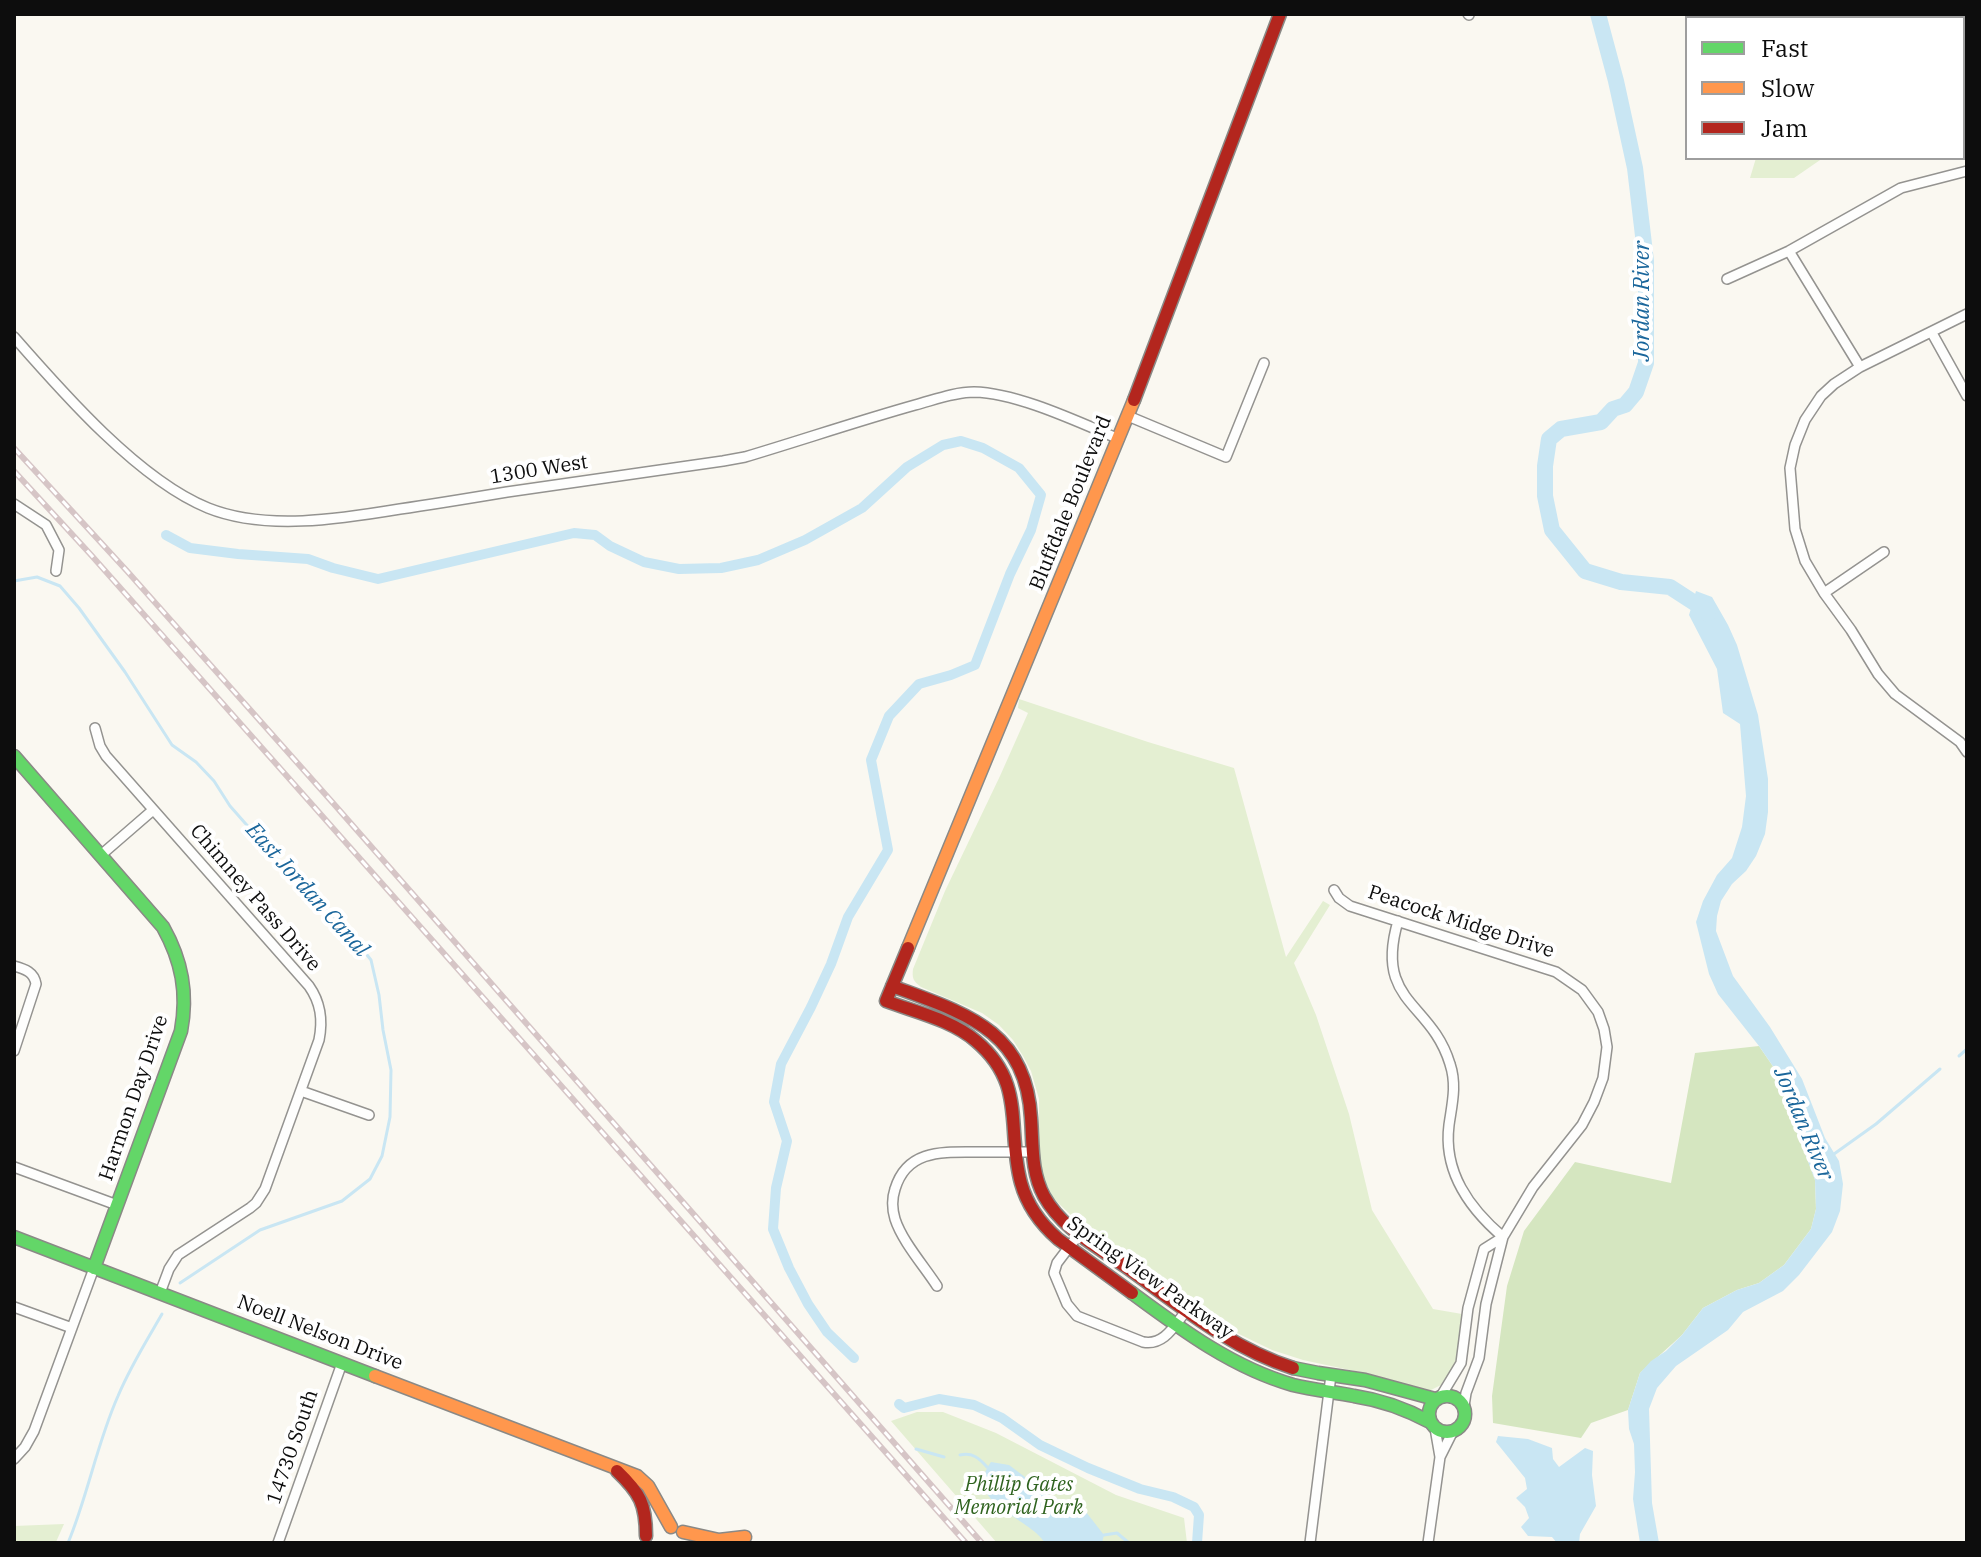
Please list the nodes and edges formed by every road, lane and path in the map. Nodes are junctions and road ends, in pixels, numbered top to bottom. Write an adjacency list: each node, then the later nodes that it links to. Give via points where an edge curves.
1 (1280, 14): 11 (street, Bluffdale Boulevard)
2 (1967, 171): 3 (street, via 1901,188)
3 (1789, 251): 4 (street); 9 (street)
4 (1727, 279)
5 (1967, 314): 6 (street)
6 (1932, 333): 9 (street); 10 (street)
7 (14, 337): 12 (street, 1300 West, via 105,435 160,480 208,508 258,520 331,520 723,461 961,392 1018,400)
8 (1264, 363): 11 (street, via 1226,457)
9 (1860, 367): 16 (street, via 1821,396 1805,420 1790,468 1795,529 1805,561)
10 (1967, 396)
11 (1128, 416): 12 (street, Bluffdale Boulevard)
12 (1119, 439): 26 (street, Bluffdale Boulevard)
13 (14, 504): 15 (street, via 46,525 59,550)
14 (1884, 552): 16 (street)
15 (56, 571)
16 (1824, 593): 18 (street, via 1895,694)
17 (95, 728): 21 (street, Chimney Pass Drive, via 106,756)
18 (1964, 738): 19 (street)
19 (1967, 752)
20 (14, 756): 22 (street, Harmon Day Drive)
21 (153, 810): 22 (street); 29 (street, Chimney Pass Drive, via 315,994 321,1033)
22 (101, 855): 34 (street, Harmon Day Drive, via 171,940 186,994 181,1031)
23 (1334, 890): 24 (street, Peacock Midge Drive, via 1350,906)
24 (1398, 921): 37 (street, via 1391,948 1396,981 1450,1063 1452,1169 1470,1205); 37 (street, Peacock Midge Drive, via 1556,972 1582,990 1601,1020 1607,1057 1594,1102)
25 (14, 966): 28 (street, via 34,977 35,991)
26 (892, 986): 27 (street, Bluffdale Boulevard); 32 (street, Spring View Parkway, via 967,1015 1003,1041 1026,1081)
27 (886, 1001): 31 (street, Spring View Parkway, via 960,1031 990,1054 1011,1092)
28 (14, 1051)
29 (301, 1091): 30 (street); 41 (street, Chimney Pass Drive, via 261,1196 178,1255)
30 (369, 1115)
31 (1015, 1152): 32 (street); 38 (street, Spring View Parkway, via 1028,1203 1042,1224); 40 (street, via 936,1153 916,1160 901,1175 894,1193 895,1219)
32 (1032, 1152): 35 (street, Spring View Parkway, via 1047,1202)
33 (14, 1167): 34 (street)
34 (117, 1205): 39 (street, Harmon Day Drive)
35 (1079, 1234): 38 (street); 43 (street, Spring View Parkway)
36 (14, 1237): 39 (street, Noell Nelson Drive)
37 (1503, 1237): 49 (street, Peacock Midge Drive, via 1484,1249 1461,1363); 50 (street, Peacock Midge Drive)
38 (1069, 1247): 44 (street, Spring View Parkway); 44 (street, via 1054,1273 1077,1316 1147,1343 1162,1339)
39 (94, 1268): 41 (street, Noell Nelson Drive); 45 (street)
40 (937, 1286)
41 (160, 1293): 46 (street, Noell Nelson Drive)
42 (14, 1307): 45 (street)
43 (1186, 1311): 44 (street); 47 (street, Spring View Parkway, via 1269,1358)
44 (1175, 1325): 48 (street, Spring View Parkway, via 1253,1370)
45 (72, 1328): 54 (street, via 34,1431)
46 (342, 1363): 55 (street, Noell Nelson Drive); 58 (street, 14730 South)
47 (1331, 1375): 48 (street); 49 (street, Spring View Parkway)
48 (1329, 1392): 51 (street, Spring View Parkway, via 1409,1411); 60 (street)
49 (1438, 1398): 50 (street, via 1457,1398); 51 (street, via 1429,1410)
50 (1464, 1406): 52 (street, via 1464,1421)
51 (1433, 1425): 52 (street); 53 (street)
52 (1453, 1431): 53 (street)
53 (1440, 1457): 61 (street)
54 (14, 1459)
55 (612, 1466): 56 (street, Noell Nelson Drive, via 648,1486); 57 (street, Noell Nelson Drive, via 642,1500)
56 (681, 1534): 57 (street, via 655,1529); 59 (street, via 719,1540 745,1537)
57 (644, 1540)
58 (278, 1543)
59 (734, 1543)
60 (1310, 1543)
61 (1428, 1543)

